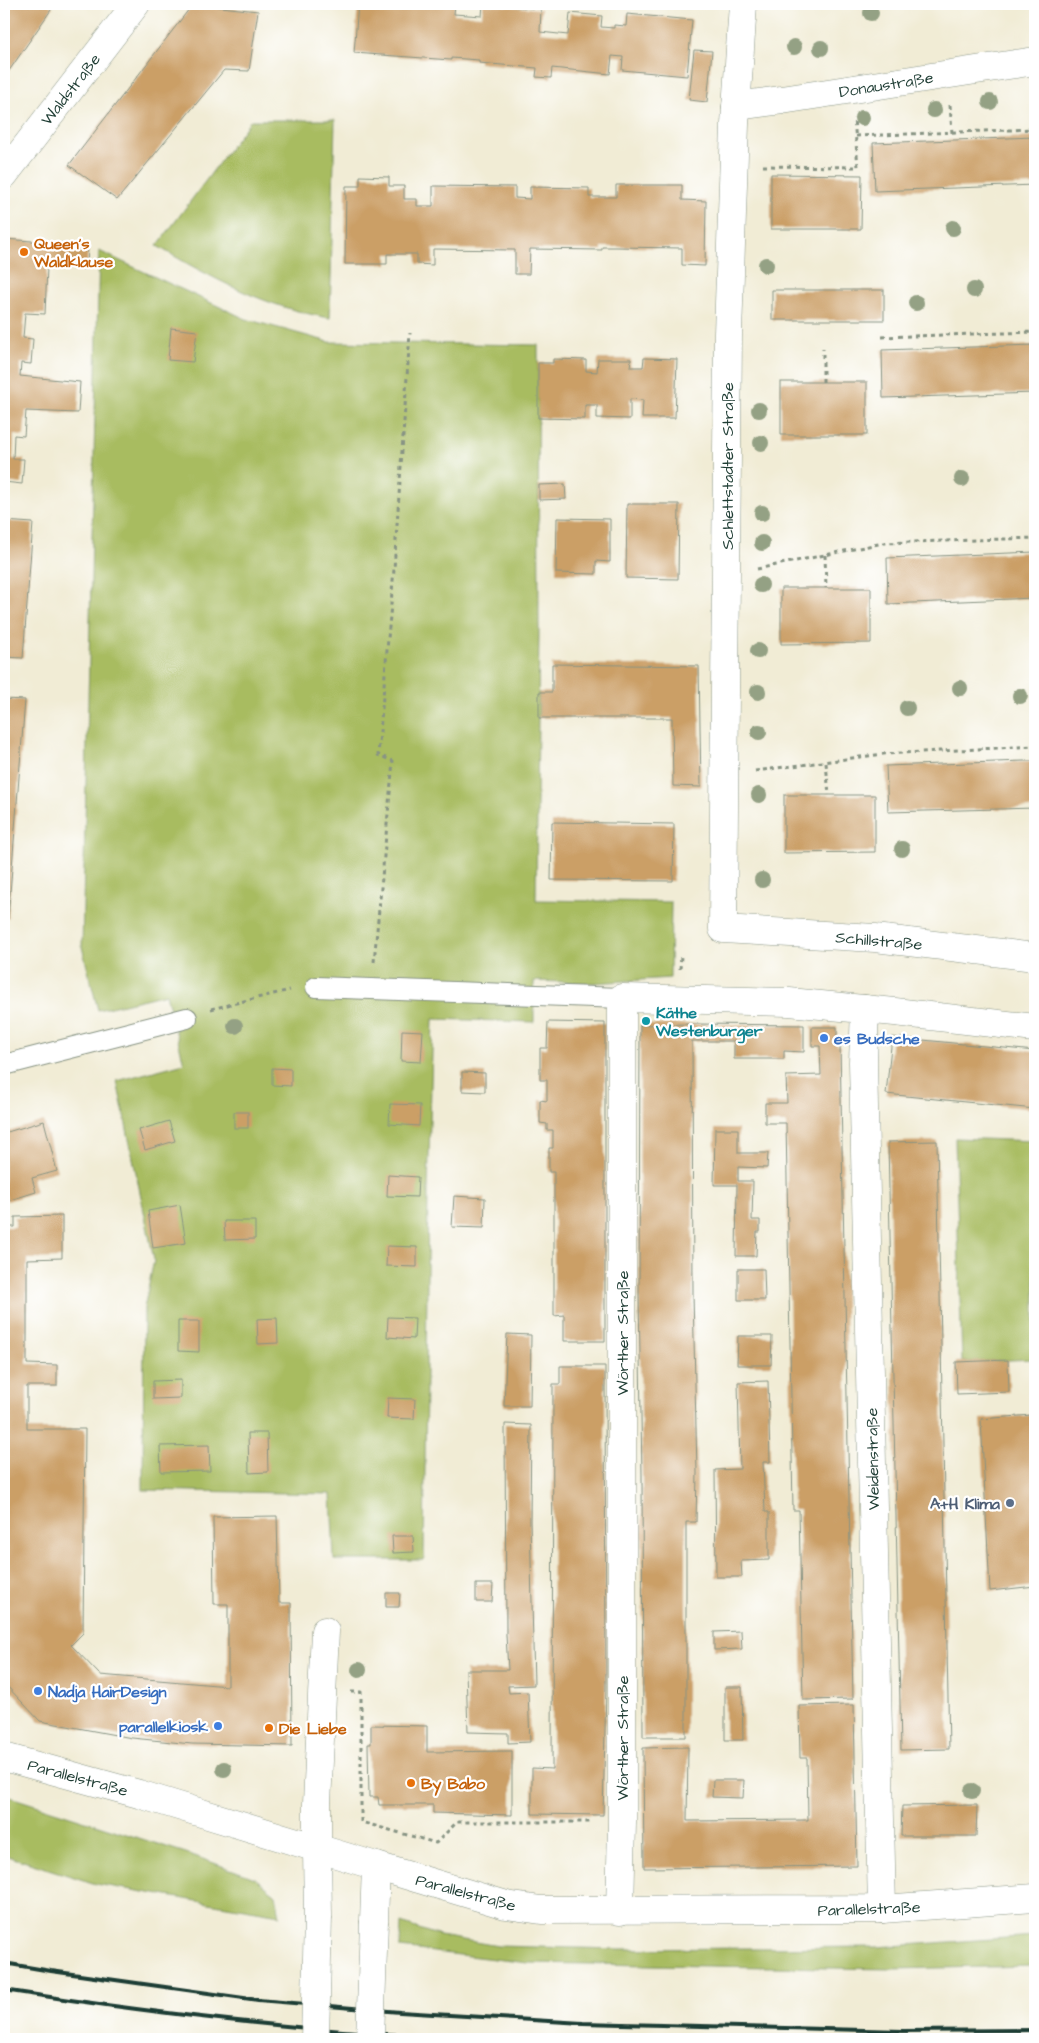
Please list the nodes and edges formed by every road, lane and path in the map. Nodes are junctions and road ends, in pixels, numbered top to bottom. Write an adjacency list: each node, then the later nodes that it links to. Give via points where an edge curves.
1 (136, 4): 9 (street, Waldstraße)
2 (743, 4): 5 (street, Schlettstadter Straße)
3 (1035, 61): 5 (street, Donaustraße)
4 (950, 104): 7 (path)
5 (736, 106): 17 (street, Schlettstadter Straße, via 728,334)
6 (1035, 129): 7 (path)
7 (952, 133): 8 (path, via 856,136 858,167)
8 (764, 166)
9 (4, 175)
10 (410, 332): 28 (path, via 378,755 393,761)
11 (1035, 332): 12 (path)
12 (882, 337)
13 (823, 349): 14 (path)
14 (823, 382)
15 (1035, 538): 16 (path, via 883,543)
16 (825, 555): 17 (path); 18 (path)
17 (726, 576): 21 (street, Schlettstadter Straße)
18 (826, 588)
19 (1035, 746): 20 (path, via 883,754)
20 (826, 763): 21 (path); 22 (path)
21 (725, 774): 23 (street, Schlettstadter Straße)
22 (829, 795)
23 (723, 929): 25 (street, Schillstraße, via 876,938)
24 (681, 956): 26 (path)
25 (1035, 957)
26 (680, 970)
27 (316, 987): 28 (lane); 31 (path, via 194,1013)
28 (373, 988): 29 (lane)
29 (622, 998): 30 (street, via 789,1002); 42 (street, Wörther Straße)
30 (864, 1009): 32 (street); 41 (street, Weidenstraße)
31 (187, 1018): 33 (lane)
32 (1035, 1028)
33 (4, 1065)
34 (325, 1631): 35 (street)
35 (323, 1692): 37 (path, via 361,1692 361,1822 436,1842 457,1822); 38 (street)
36 (4, 1757): 38 (street, Parallelstraße)
37 (594, 1822)
38 (317, 1848): 39 (street, Parallelstraße); 43 (street, bridge)
39 (376, 1866): 42 (street, Parallelstraße, via 506,1906 541,1910); 44 (street, bridge)
40 (1035, 1898): 41 (street, Parallelstraße)
41 (882, 1909): 42 (street, Parallelstraße)
42 (620, 1910)
43 (315, 2039)
44 (370, 2039)

